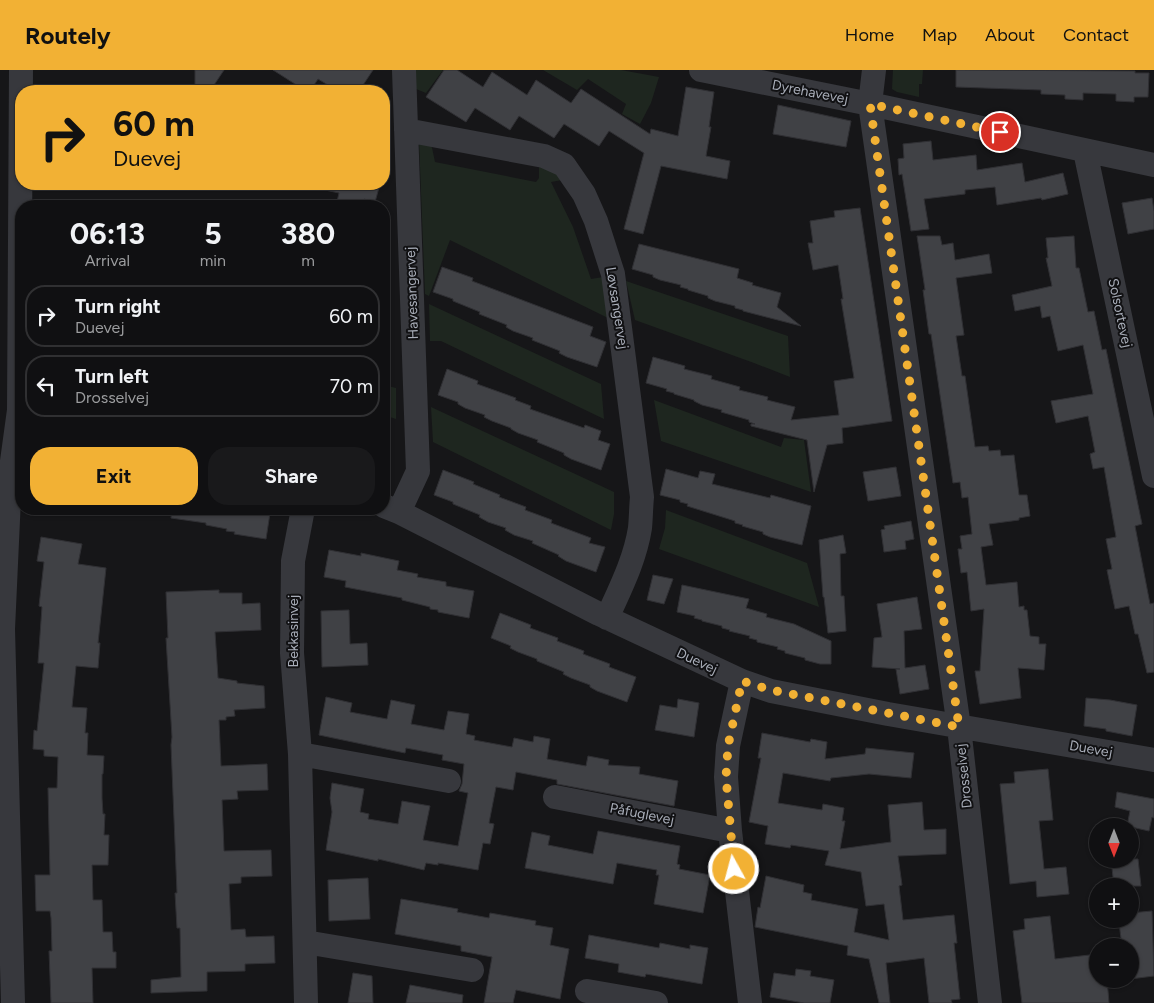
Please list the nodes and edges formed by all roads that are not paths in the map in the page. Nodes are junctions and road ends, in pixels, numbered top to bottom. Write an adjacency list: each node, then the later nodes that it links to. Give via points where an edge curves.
1 (21, 70): 5 (street)
2 (404, 70): 7 (street, Havesangervej)
3 (701, 70): 6 (street, Dyrehavevej)
4 (874, 70): 6 (street, Drosselvej)
5 (21, 85)
6 (870, 104): 8 (street, Dyrehavevej); 17 (street, Drosselvej)
7 (406, 130): 13 (street, Havesangervej, via 418,470); 15 (street, Løvsangervej, via 544,156 564,165 584,194 596,221 613,274 642,497 636,546)
8 (1085, 151): 9 (street, Dyrehavevej); 12 (street, Solsortevej)
9 (1154, 165)
10 (15, 325): 11 (street)
11 (13, 410): 26 (street, via 2,629)
12 (1154, 476)
13 (391, 509): 15 (street, Duevej)
14 (302, 515): 18 (street, Bekkasinvej, via 293,561 292,653)
15 (607, 618): 16 (street, Duevej)
16 (742, 681): 17 (street, Duevej, via 771,690); 22 (street, via 728,746 726,777)
17 (959, 727): 19 (street, Duevej); 30 (street, Drosselvej)
18 (300, 754): 20 (street); 23 (street, Bekkasinvej)
19 (1154, 760)
20 (449, 781)
21 (555, 797): 22 (street, Påfuglevej)
22 (730, 831): 29 (street)
23 (305, 942): 24 (street); 27 (street, Bekkasinvej)
24 (472, 970)
25 (587, 991): 28 (street)
26 (8, 1001)
27 (306, 1003)
28 (656, 1003)
29 (750, 1003)
30 (990, 1003)

